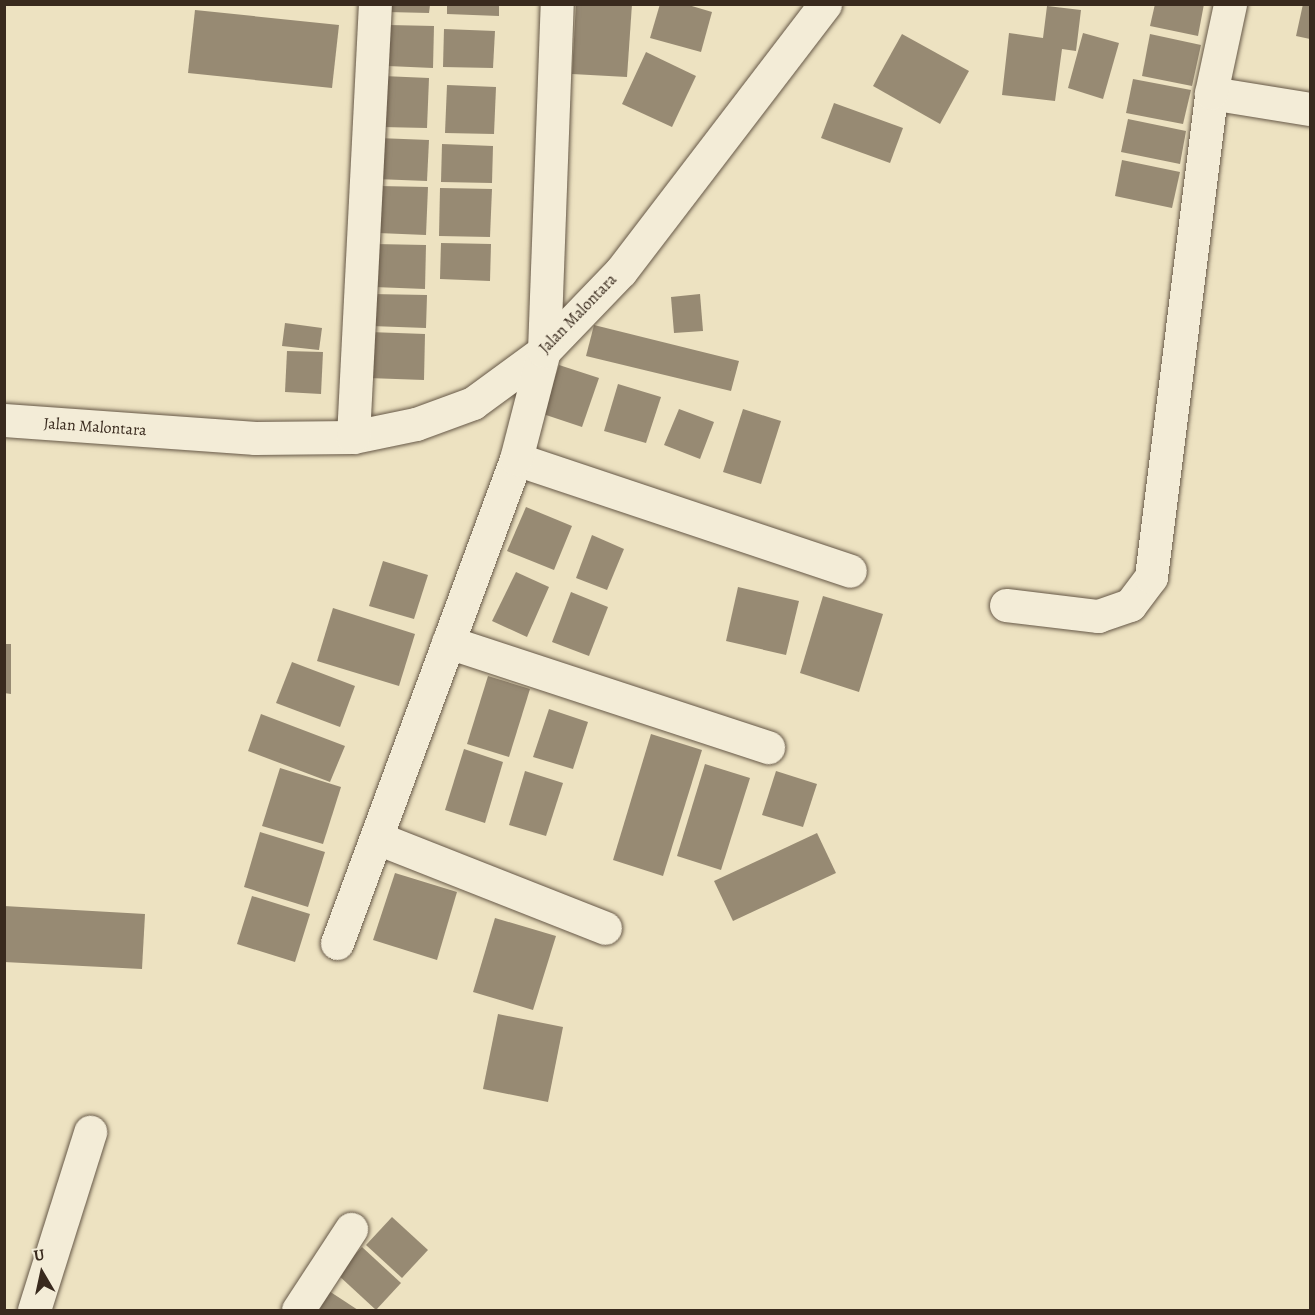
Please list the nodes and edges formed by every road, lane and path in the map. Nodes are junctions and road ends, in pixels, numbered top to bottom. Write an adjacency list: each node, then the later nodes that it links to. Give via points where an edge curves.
1 (375, 4): 9 (street)
2 (557, 4): 7 (street)
3 (825, 4): 7 (street, Jalan Malontara, via 621,271)
4 (1230, 4): 5 (street)
5 (1211, 93): 6 (street); 12 (street, via 1151,577 1130,605 1098,616)
6 (1311, 110)
7 (544, 351): 9 (street, Jalan Malontara, via 473,403 416,424); 10 (street)
8 (4, 420): 9 (street, Jalan Malontara, via 255,438)
9 (353, 437)
10 (516, 459): 11 (street); 13 (street)
11 (850, 571)
12 (1006, 605)
13 (448, 642): 14 (street); 15 (street)
14 (768, 747)
15 (377, 838): 16 (street); 17 (street)
16 (605, 928)
17 (337, 943)
18 (90, 1132): 20 (street)
19 (351, 1229): 21 (street)
20 (34, 1311)
21 (298, 1311)

